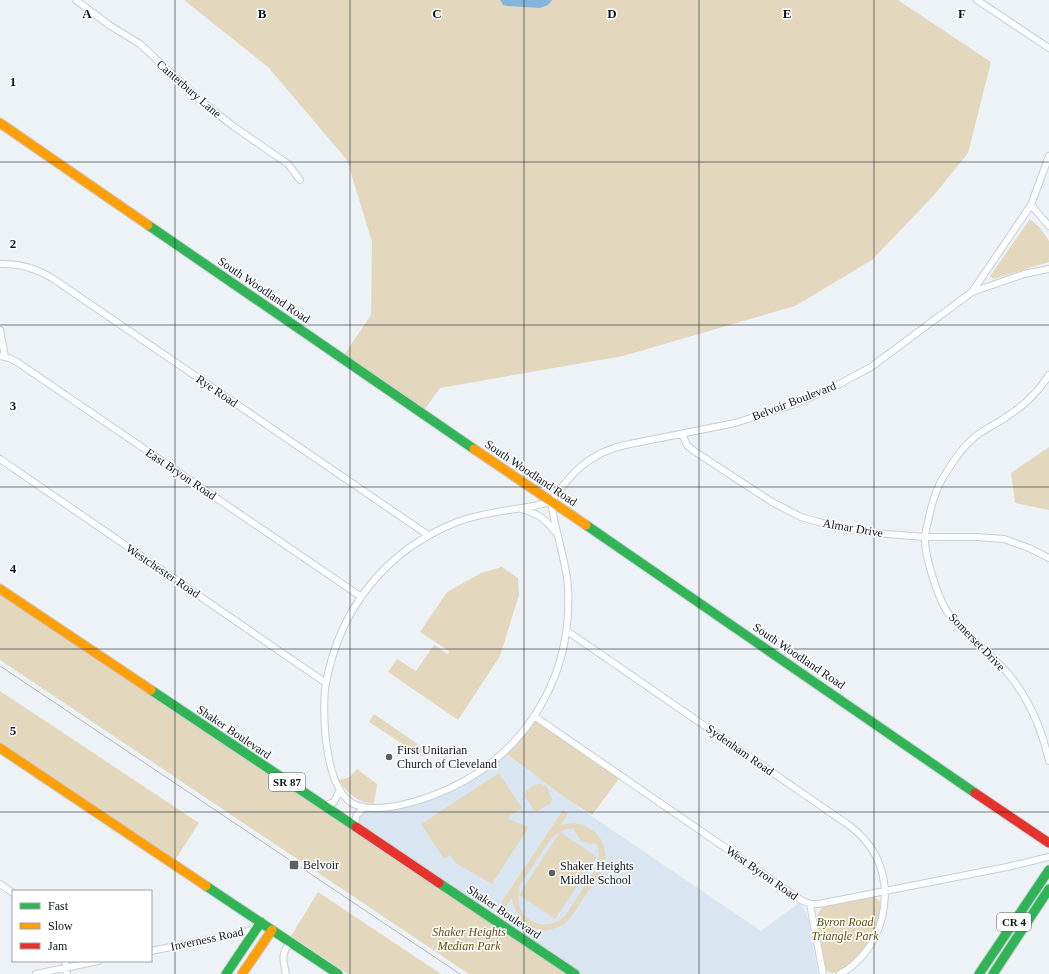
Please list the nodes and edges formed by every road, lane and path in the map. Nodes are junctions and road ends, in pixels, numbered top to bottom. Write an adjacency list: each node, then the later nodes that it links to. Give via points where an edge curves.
1 (76, 0): 6 (street, Canterbury Lane, via 140,44 201,101 288,164)
2 (977, 0): 3 (street)
3 (1049, 48)
4 (0, 123): 17 (street, South Woodland Road)
5 (1049, 156): 7 (street, Belvoir Boulevard)
6 (300, 180)
7 (1030, 205): 8 (street); 11 (street, Belvoir Boulevard)
8 (1049, 226)
9 (0, 264): 20 (street, Rye Road, via 26,266 52,278)
10 (1049, 269): 11 (street, via 1024,274)
11 (972, 292): 15 (street, Belvoir Boulevard, via 871,367 832,388 792,405 734,423)
12 (0, 330): 13 (street)
13 (2, 356): 24 (street, East Bryon Road, via 17,362)
14 (1049, 375): 21 (street, Somerset Drive, via 1029,400 980,433 962,449 942,478 933,499)
15 (682, 434): 17 (street, Belvoir Boulevard, via 625,445 600,453 572,474); 21 (street, Almar Drive, via 687,445 694,450 772,502 801,517 874,533)
16 (0, 460): 26 (street, Westchester Road)
17 (551, 502): 18 (street); 19 (street); 34 (street, South Woodland Road)
18 (520, 508): 19 (street, via 544,519); 20 (street, via 481,514)
19 (558, 535): 25 (street, via 567,572)
20 (428, 536): 24 (street, via 393,560)
21 (925, 536): 22 (street, Almar Drive, via 1004,539); 29 (street, Somerset Drive, via 931,571 948,613 994,658 1026,698 1037,719)
22 (1049, 558)
23 (0, 589): 31 (street, Shaker Boulevard / SR 87)
24 (360, 596): 26 (street, via 338,640)
25 (567, 632): 27 (street, via 556,673); 39 (street, Sydenham Road, via 858,833 877,857)
26 (326, 682): 30 (street, via 326,739 331,766)
27 (534, 716): 32 (street, via 504,752 466,780 422,800 388,807); 41 (street, West Byron Road)
28 (0, 748): 42 (street)
29 (1049, 761)
30 (340, 790): 31 (street, via 334,802); 32 (street, via 349,801)
31 (324, 806): 33 (street, Shaker Boulevard / SR 87)
32 (364, 807): 33 (street, via 356,816)
33 (355, 827): 55 (street, Shaker Boulevard / SR 87)
34 (1049, 843)
35 (1049, 857): 39 (street, West Byron Road)
36 (1049, 870): 58 (street, CR 4)
37 (0, 884): 40 (street)
38 (1049, 889): 59 (street, CR 4)
39 (885, 890): 41 (street, West Byron Road); 57 (street, Sydenham Road, via 883,915 876,935 857,961)
40 (12, 892)
41 (810, 904): 56 (street)
42 (261, 922): 43 (street); 45 (street); 46 (street, Inverness Road, via 241,933)
43 (272, 930): 44 (street); 47 (street)
44 (290, 942): 53 (street, via 283,956); 54 (street)
45 (247, 943): 47 (street, via 255,943); 51 (street)
46 (152, 951)
47 (258, 951): 52 (street)
48 (93, 962): 49 (street)
49 (66, 967): 50 (street)
50 (36, 974)
51 (226, 974)
52 (242, 974)
53 (286, 974)
54 (338, 974)
55 (575, 974)
56 (823, 974)
57 (840, 974)
58 (979, 974)
59 (993, 974)

